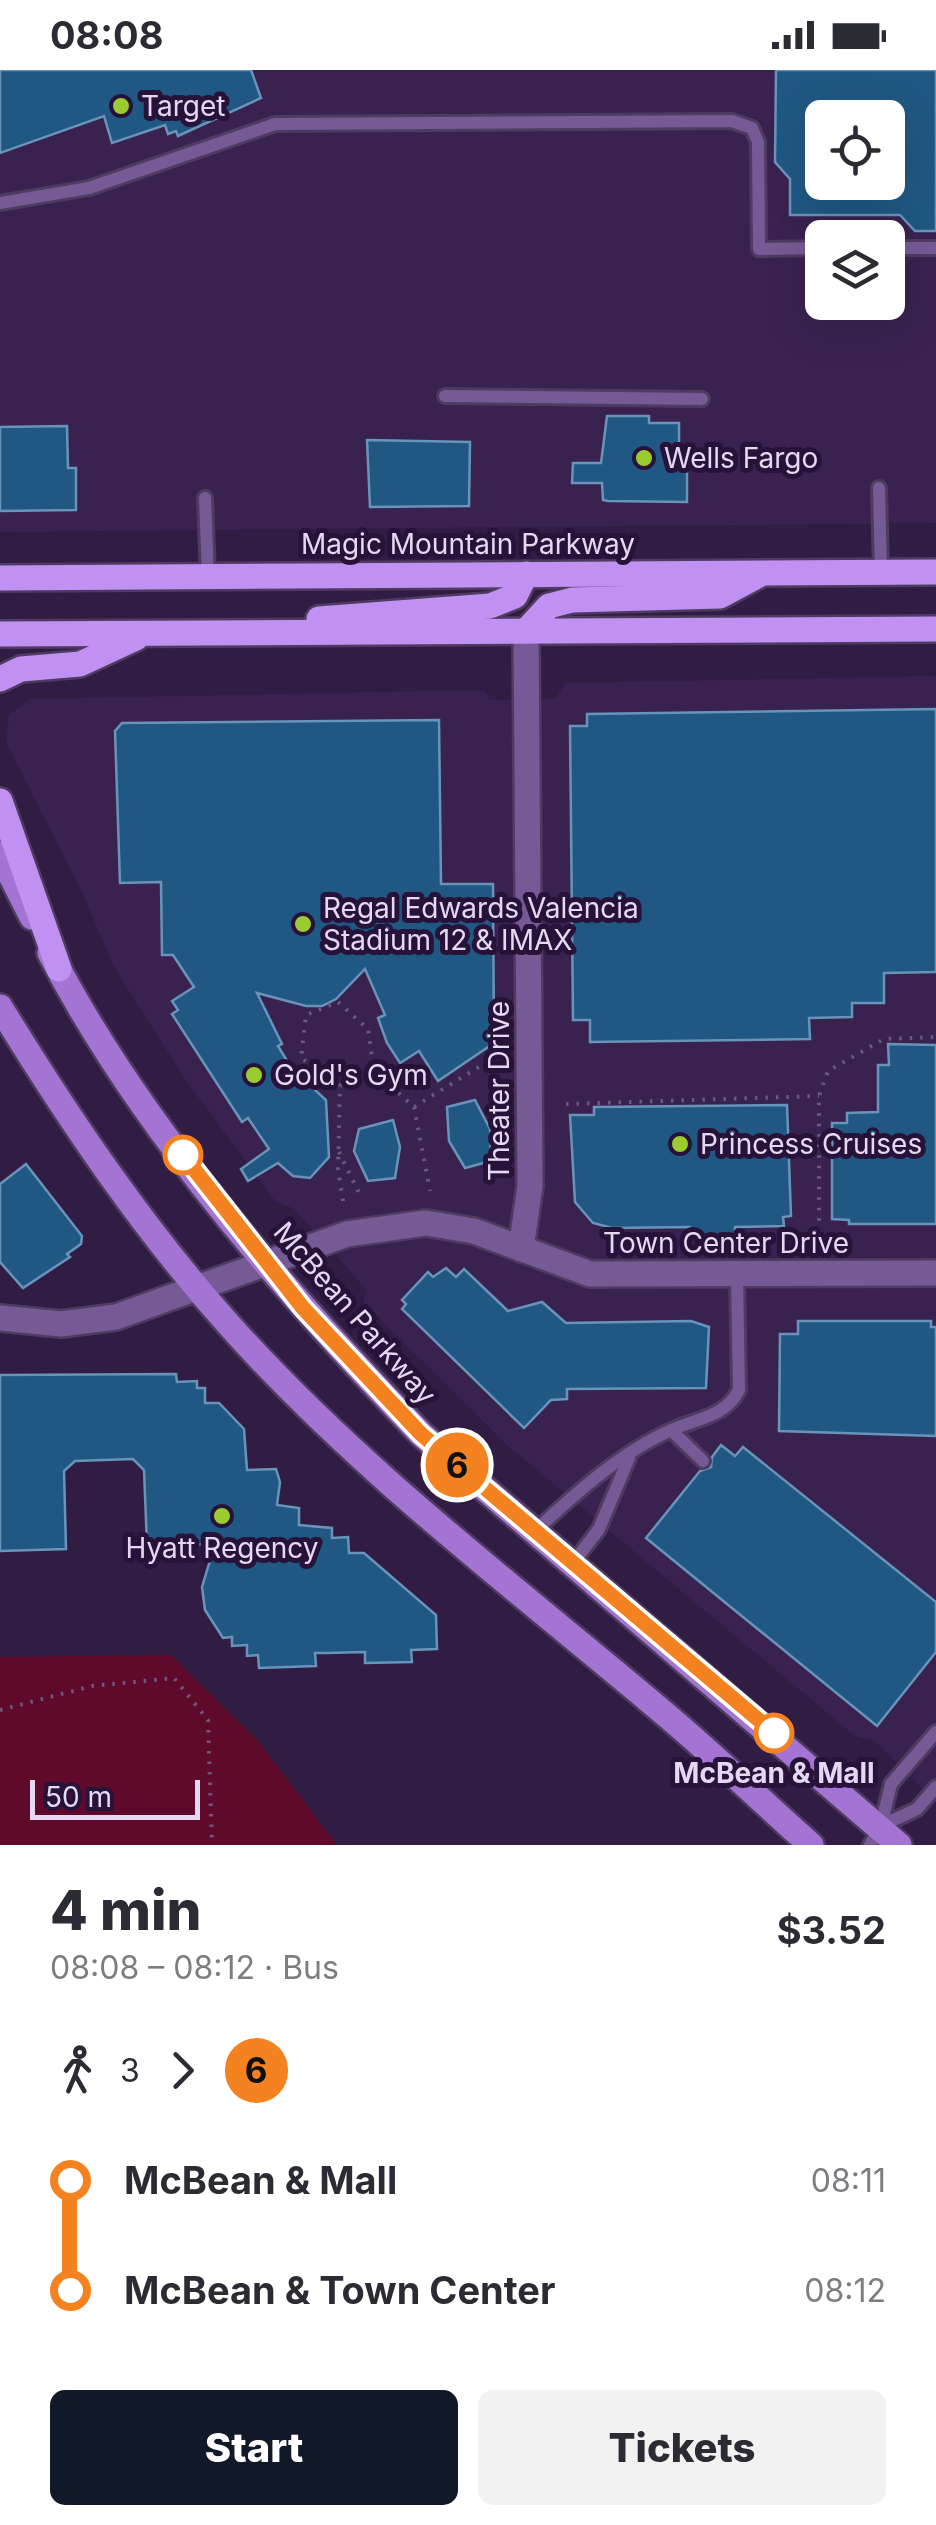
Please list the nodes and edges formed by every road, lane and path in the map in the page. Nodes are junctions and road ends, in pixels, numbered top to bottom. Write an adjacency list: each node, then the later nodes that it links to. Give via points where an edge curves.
1 (0, 203): 2 (lane, via 89,188 275,124 732,120 752,128 758,142 759,249)
2 (805, 248)
3 (905, 248): 4 (lane)
4 (936, 248)
5 (446, 396): 6 (lane)
6 (702, 399)
7 (878, 488): 9 (lane)
8 (205, 498): 13 (lane)
9 (881, 572): 10 (main road, Magic Mountain Parkway); 11 (main road, Magic Mountain Parkway)
10 (936, 572)
11 (763, 573): 12 (main road, Magic Mountain Parkway); 16 (main road, via 720,596 572,600 548,606)
12 (526, 574): 13 (main road, Magic Mountain Parkway); 19 (main road, via 515,596 490,606 330,617)
13 (208, 576): 14 (main road, Magic Mountain Parkway)
14 (0, 578)
15 (936, 629): 16 (main road)
16 (526, 632): 19 (main road); 37 (street, Theater Drive, via 530,1186)
17 (0, 634): 18 (main road)
18 (145, 634): 19 (main road); 20 (main road, via 80,664 20,669)
19 (260, 634)
20 (0, 680)
21 (0, 801): 23 (main road)
22 (0, 854): 23 (main road, McBean Parkway)
23 (59, 970): 38 (main road, McBean Parkway, via 161,1125)
24 (0, 1007): 41 (main road, via 85,1138)
25 (936, 1037): 29 (path, via 884,1039 828,1071)
26 (490, 1060): 31 (path)
27 (374, 1071): 28 (path); 28 (path, via 368,1030 338,1002 306,1015 302,1058); 31 (path)
28 (340, 1086): 32 (path)
29 (819, 1096): 30 (path); 36 (path)
30 (566, 1104)
31 (414, 1107): 33 (path)
32 (339, 1151): 34 (path); 35 (path)
33 (430, 1191)
34 (361, 1197)
35 (343, 1201)
36 (814, 1241)
37 (521, 1249): 38 (street, Town Center Drive, via 426,1223 347,1234); 40 (street, Town Center Drive, via 590,1274)
38 (269, 1265): 41 (street, Town Center Drive); 46 (main road, McBean Parkway, via 421,1434)
39 (936, 1273): 40 (street, Town Center Drive)
40 (738, 1274): 43 (lane, via 739,1390 721,1412)
41 (200, 1289): 42 (street, Town Center Drive, via 94,1321 29,1324); 53 (main road, via 368,1464)
42 (0, 1318)
43 (671, 1430): 44 (lane); 45 (lane)
44 (628, 1458): 46 (lane); 47 (lane, via 599,1529)
45 (702, 1461)
46 (535, 1531): 47 (main road, McBean Parkway)
47 (573, 1563): 51 (main road, McBean Parkway)
48 (0, 1710): 52 (path, via 92,1686 174,1678 208,1720)
49 (936, 1732): 51 (lane, via 891,1784)
50 (936, 1787): 51 (lane)
51 (876, 1835): 54 (main road, McBean Parkway)
52 (212, 1845)
53 (811, 1845)
54 (899, 1845)

